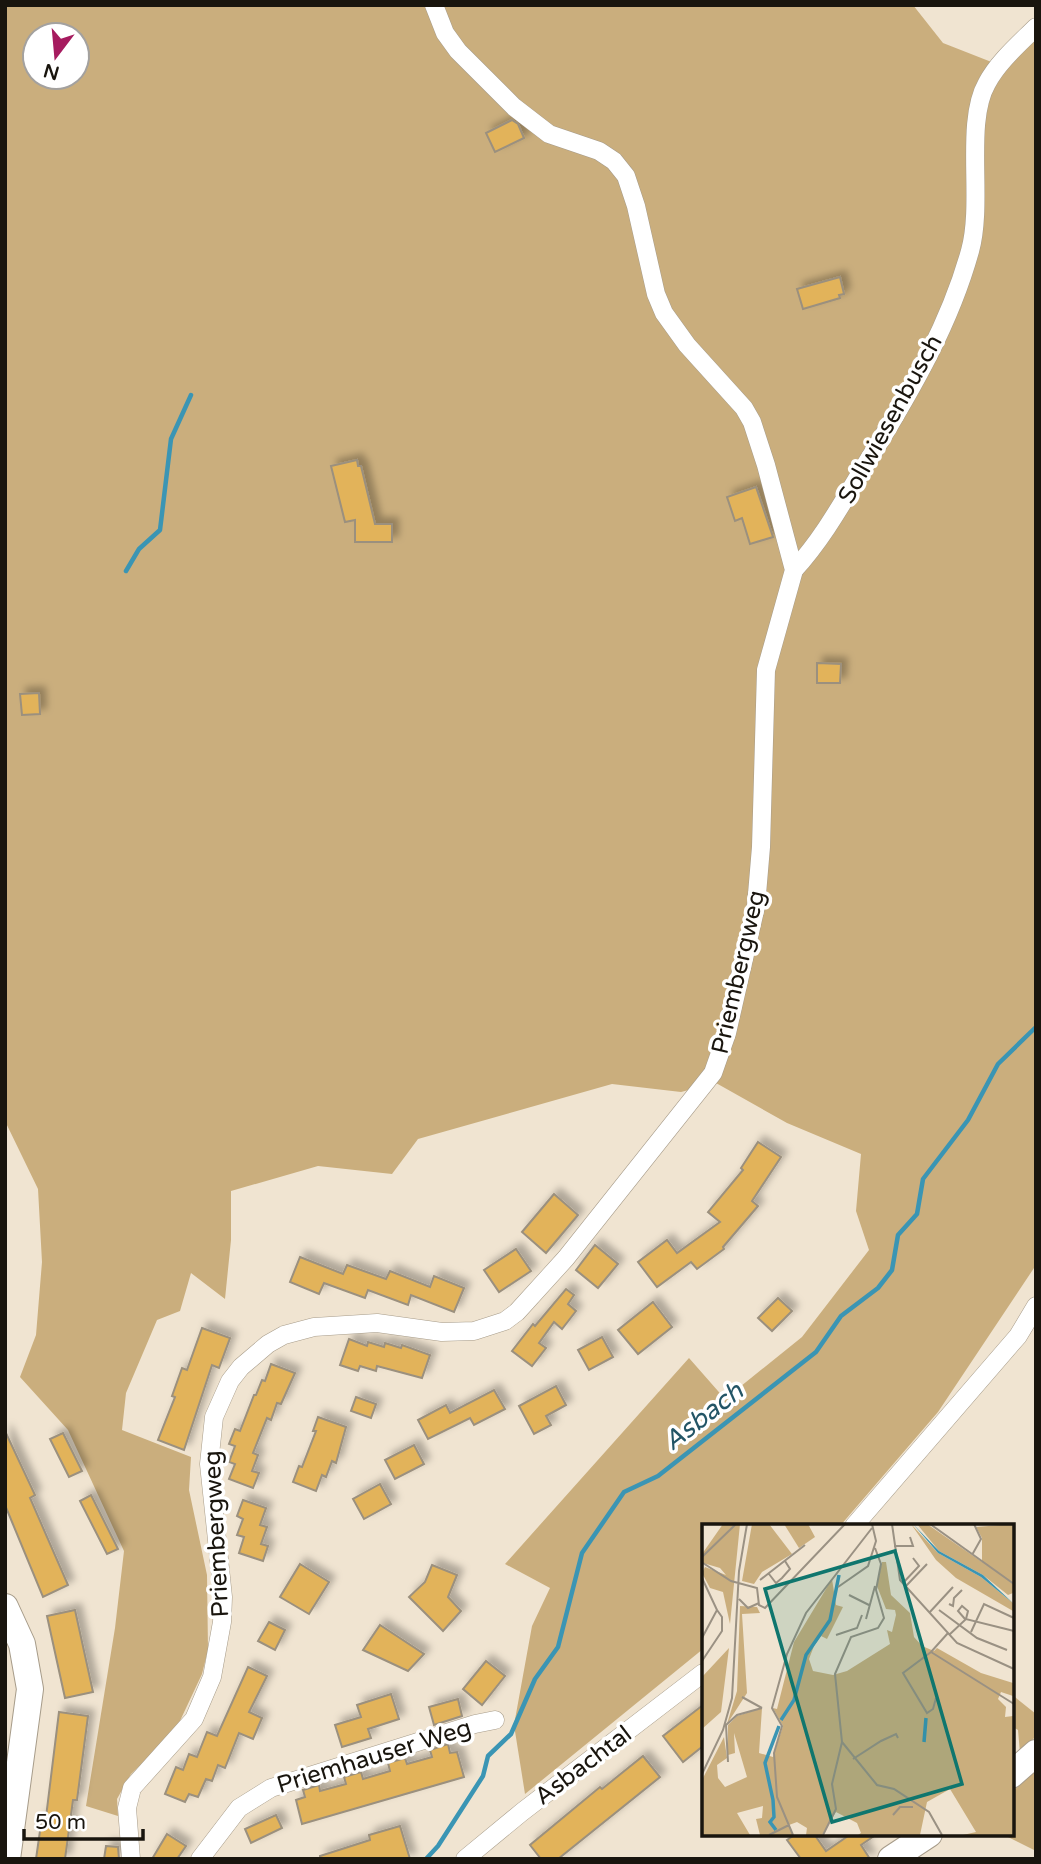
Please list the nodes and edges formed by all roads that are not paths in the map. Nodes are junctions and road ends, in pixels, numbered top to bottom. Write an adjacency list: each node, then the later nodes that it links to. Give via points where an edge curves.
1 (433, 5): 3 (street, via 458,51 514,107 549,134 598,151 626,176 664,313 752,422)
2 (1036, 27): 3 (street, Sollwiesenbusch, via 995,70 981,97 976,225 933,348 831,523)
3 (794, 570): 13 (street, Priembergweg, via 766,670 757,906 713,1073 566,1258 505,1321 474,1331 442,1332 377,1323 314,1327 268,1343 230,1381 214,1418 209,1464 223,1597 216,1658 194,1718 132,1788 127,1808)
4 (1036, 1306): 5 (street, via 1018,1336)
5 (855, 1524)
6 (5, 1607): 12 (street, via 22,1644 30,1689)
7 (702, 1673): 15 (street, Asbachtal)
8 (495, 1720): 14 (street, Priemhauser Weg, via 271,1788 239,1808)
9 (1036, 1753): 10 (street)
10 (1013, 1773)
11 (926, 1836): 16 (street)
12 (7, 1859)
13 (131, 1859)
14 (200, 1859)
15 (466, 1859)
16 (891, 1859)

